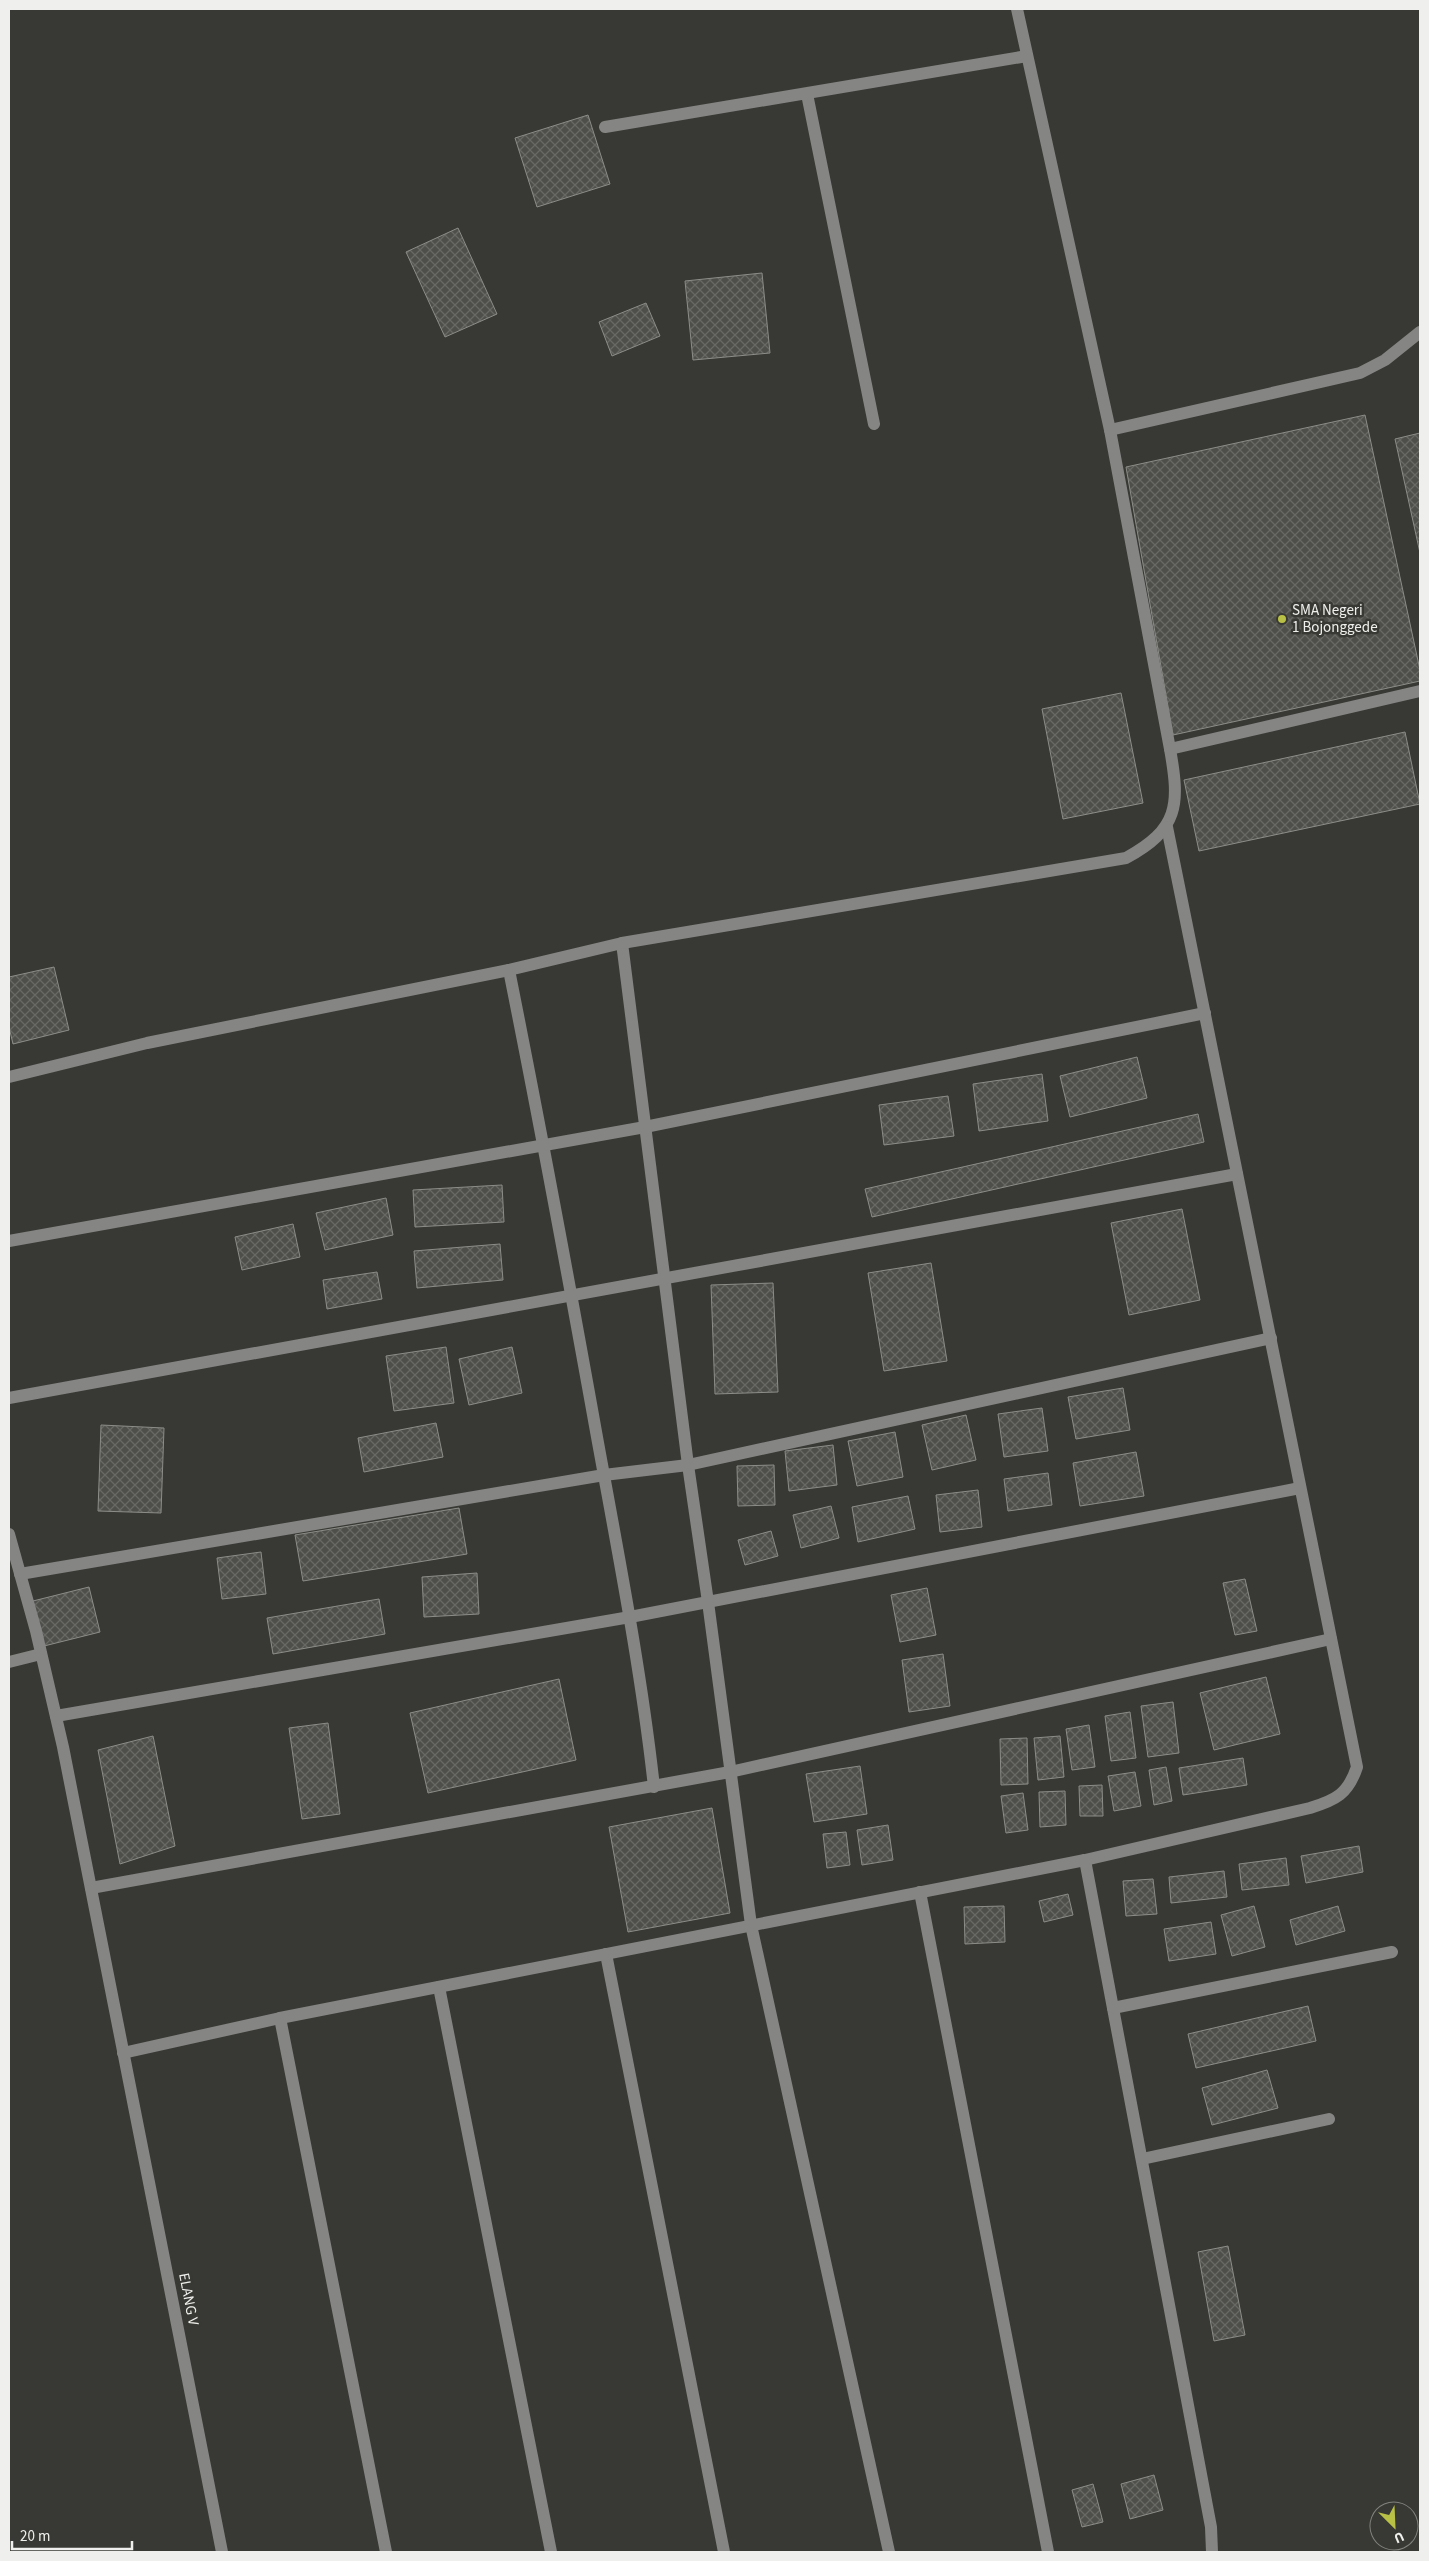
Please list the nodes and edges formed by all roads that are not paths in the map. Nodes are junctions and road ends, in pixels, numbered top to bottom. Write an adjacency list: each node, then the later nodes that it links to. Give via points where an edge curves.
1 (1017, 9): 2 (street)
2 (1026, 56): 3 (street); 7 (street)
3 (807, 94): 4 (street); 6 (street)
4 (605, 127)
5 (1420, 332): 7 (street, via 1385,360 1360,373)
6 (874, 424)
7 (1110, 430): 9 (street)
8 (1420, 691): 9 (street)
9 (1170, 749): 10 (street, via 1176,782 1174,806)
10 (1167, 827): 11 (street, via 1148,846 1126,858); 13 (street)
11 (622, 943): 12 (street); 15 (street)
12 (509, 970): 14 (street, via 147,1043); 16 (street)
13 (1205, 1013): 15 (street); 17 (street)
14 (9, 1077)
15 (645, 1127): 16 (street); 19 (street)
16 (544, 1145): 18 (street); 20 (street)
17 (1237, 1174): 19 (street); 21 (street)
18 (9, 1241)
19 (664, 1280): 20 (street); 23 (street)
20 (571, 1296): 22 (street); 24 (street)
21 (1271, 1338): 23 (street); 25 (street)
22 (9, 1398)
23 (688, 1464): 24 (street); 28 (street)
24 (604, 1475): 27 (street); 29 (street)
25 (1300, 1488): 28 (street); 30 (street)
26 (9, 1534): 27 (street, ELANG V)
27 (20, 1574): 31 (street, ELANG V)
28 (708, 1602): 29 (street); 34 (street)
29 (630, 1617): 33 (street); 35 (street)
30 (1331, 1639): 34 (street); 36 (street, via 1357,1767 1352,1783 1341,1794 1330,1802 1310,1808)
31 (41, 1654): 32 (street); 33 (street, ELANG V)
32 (9, 1662)
33 (56, 1716): 37 (street, ELANG V)
34 (730, 1772): 35 (street); 39 (street)
35 (654, 1787): 37 (street)
36 (1085, 1860): 38 (street); 43 (street)
37 (91, 1888): 45 (street, ELANG V)
38 (920, 1892): 39 (street); 53 (street)
39 (751, 1926): 41 (street); 52 (street)
40 (1392, 1952): 43 (street)
41 (606, 1954): 42 (street); 51 (street)
42 (439, 1987): 44 (street); 50 (street)
43 (1113, 2008): 47 (street)
44 (280, 2018): 45 (street); 49 (street)
45 (124, 2053): 48 (street, ELANG V)
46 (1329, 2119): 47 (street)
47 (1142, 2159): 54 (street, via 1211,2527)
48 (222, 2552)
49 (386, 2552)
50 (551, 2552)
51 (724, 2552)
52 (888, 2552)
53 (1048, 2552)
54 (1212, 2552)

